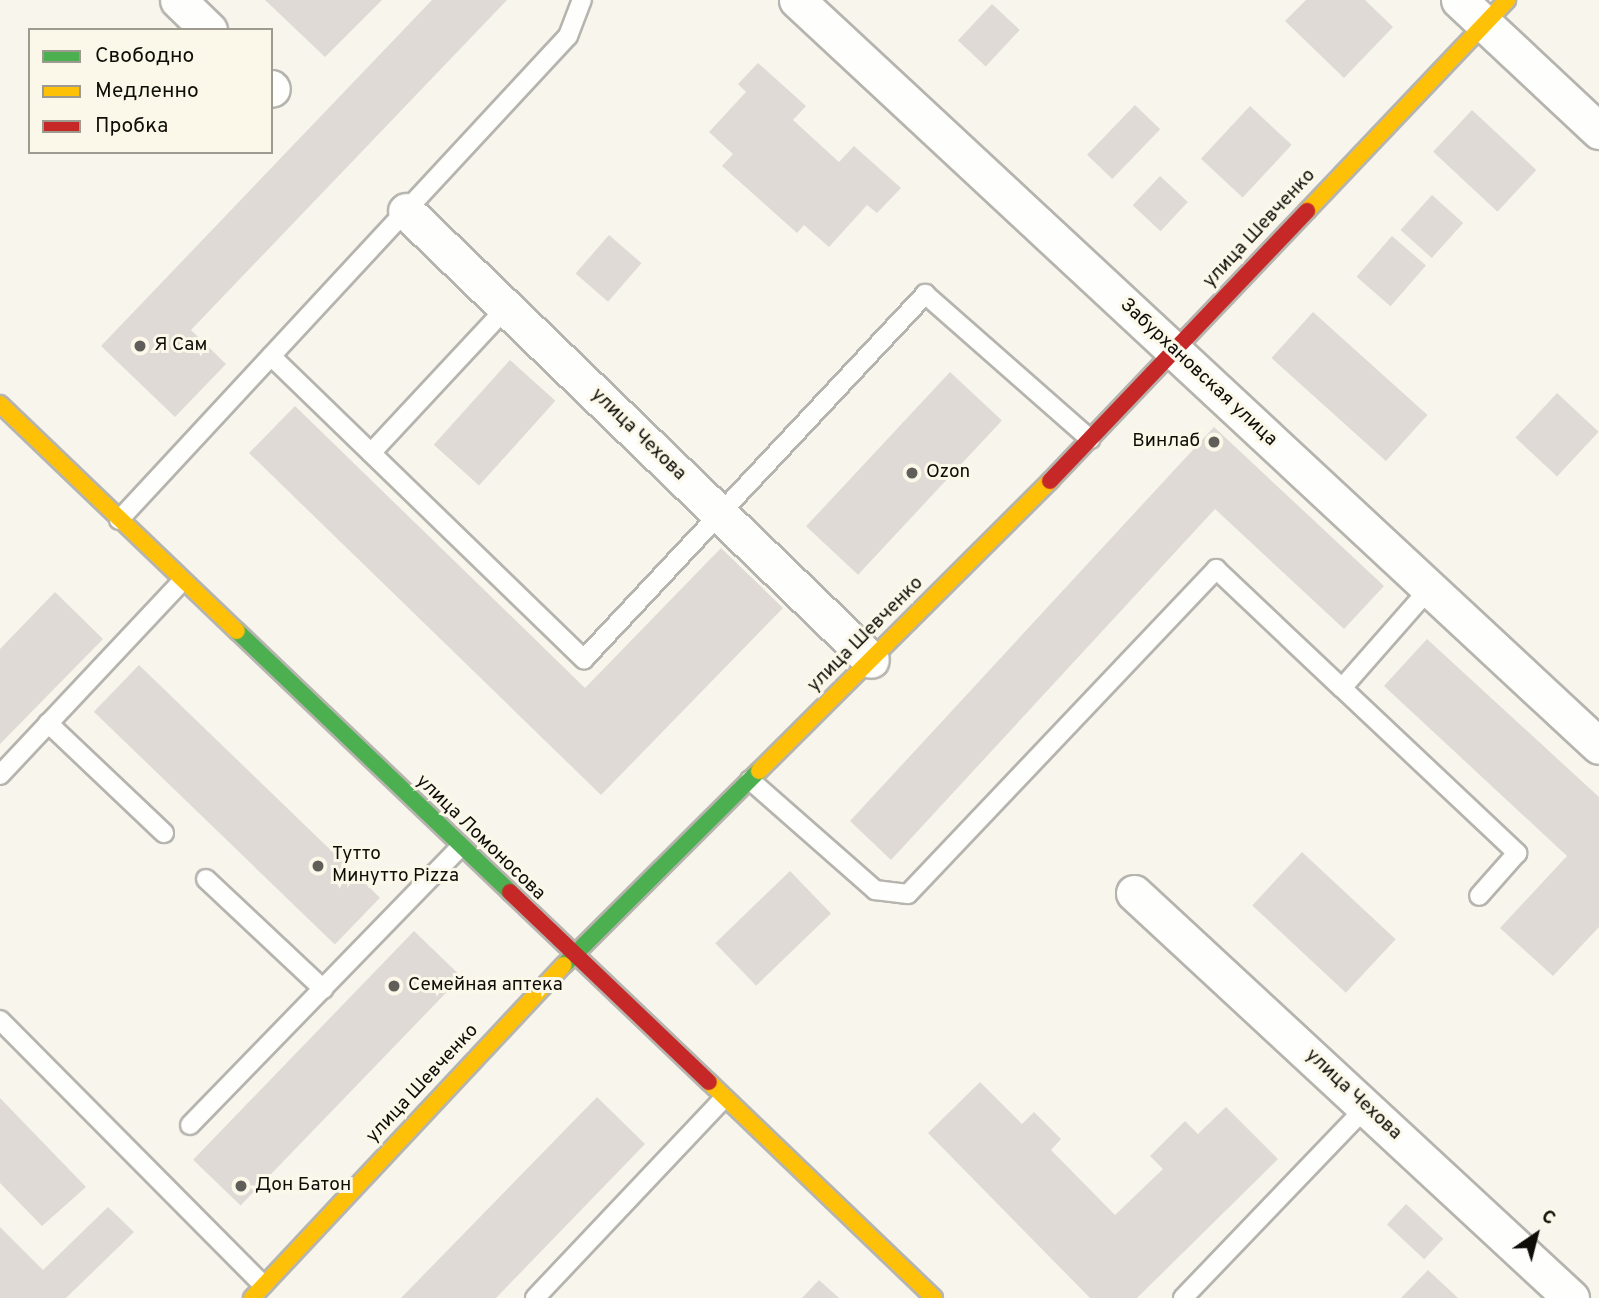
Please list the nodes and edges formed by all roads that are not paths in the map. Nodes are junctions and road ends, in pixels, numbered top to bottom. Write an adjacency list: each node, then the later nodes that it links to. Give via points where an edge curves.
1 (178, 0): 5 (street)
2 (582, 0): 7 (lane, via 568,36)
3 (797, 0): 9 (street, Забурхановская улица)
4 (1483, 8): 6 (street); 9 (street, улица Шевченко)
5 (207, 28)
6 (1599, 131)
7 (406, 211): 8 (street, улица Чехова); 10 (lane)
8 (506, 308): 13 (lane); 14 (street, улица Чехова)
9 (1175, 350): 12 (street, улица Шевченко); 17 (street, Забурхановская улица)
10 (271, 356): 13 (lane); 15 (lane)
11 (0, 404): 15 (street, улица Ломоносова)
12 (1090, 439): 14 (lane, via 925,294); 18 (street, улица Шевченко)
13 (371, 453): 14 (lane, via 584,659)
14 (722, 516): 18 (street, улица Чехова)
15 (119, 520): 16 (street, улица Ломоносова)
16 (181, 582): 20 (lane); 25 (street, улица Ломоносова)
17 (1430, 588): 19 (lane); 21 (street, Забурхановская улица)
18 (871, 660): 23 (street, улица Шевченко)
19 (1342, 688): 23 (lane, via 1216,569 908,894 875,890); 28 (lane, via 1517,853)
20 (48, 723): 22 (lane); 24 (lane)
21 (1599, 746)
22 (0, 775)
23 (750, 780): 29 (street, улица Шевченко)
24 (164, 834)
25 (459, 848): 29 (street, улица Ломоносова); 30 (lane)
26 (206, 878): 30 (lane)
27 (1134, 893): 33 (street, улица Чехова)
28 (1479, 896)
29 (572, 956): 32 (street, улица Ломоносова); 35 (street, улица Шевченко)
30 (323, 989): 34 (lane)
31 (0, 1020): 35 (lane)
32 (723, 1099): 36 (lane); 37 (street, улица Ломоносова)
33 (1366, 1107): 38 (lane); 39 (street, улица Чехова)
34 (190, 1125)
35 (258, 1292)
36 (535, 1298)
37 (934, 1298)
38 (1183, 1298)
39 (1571, 1298)

